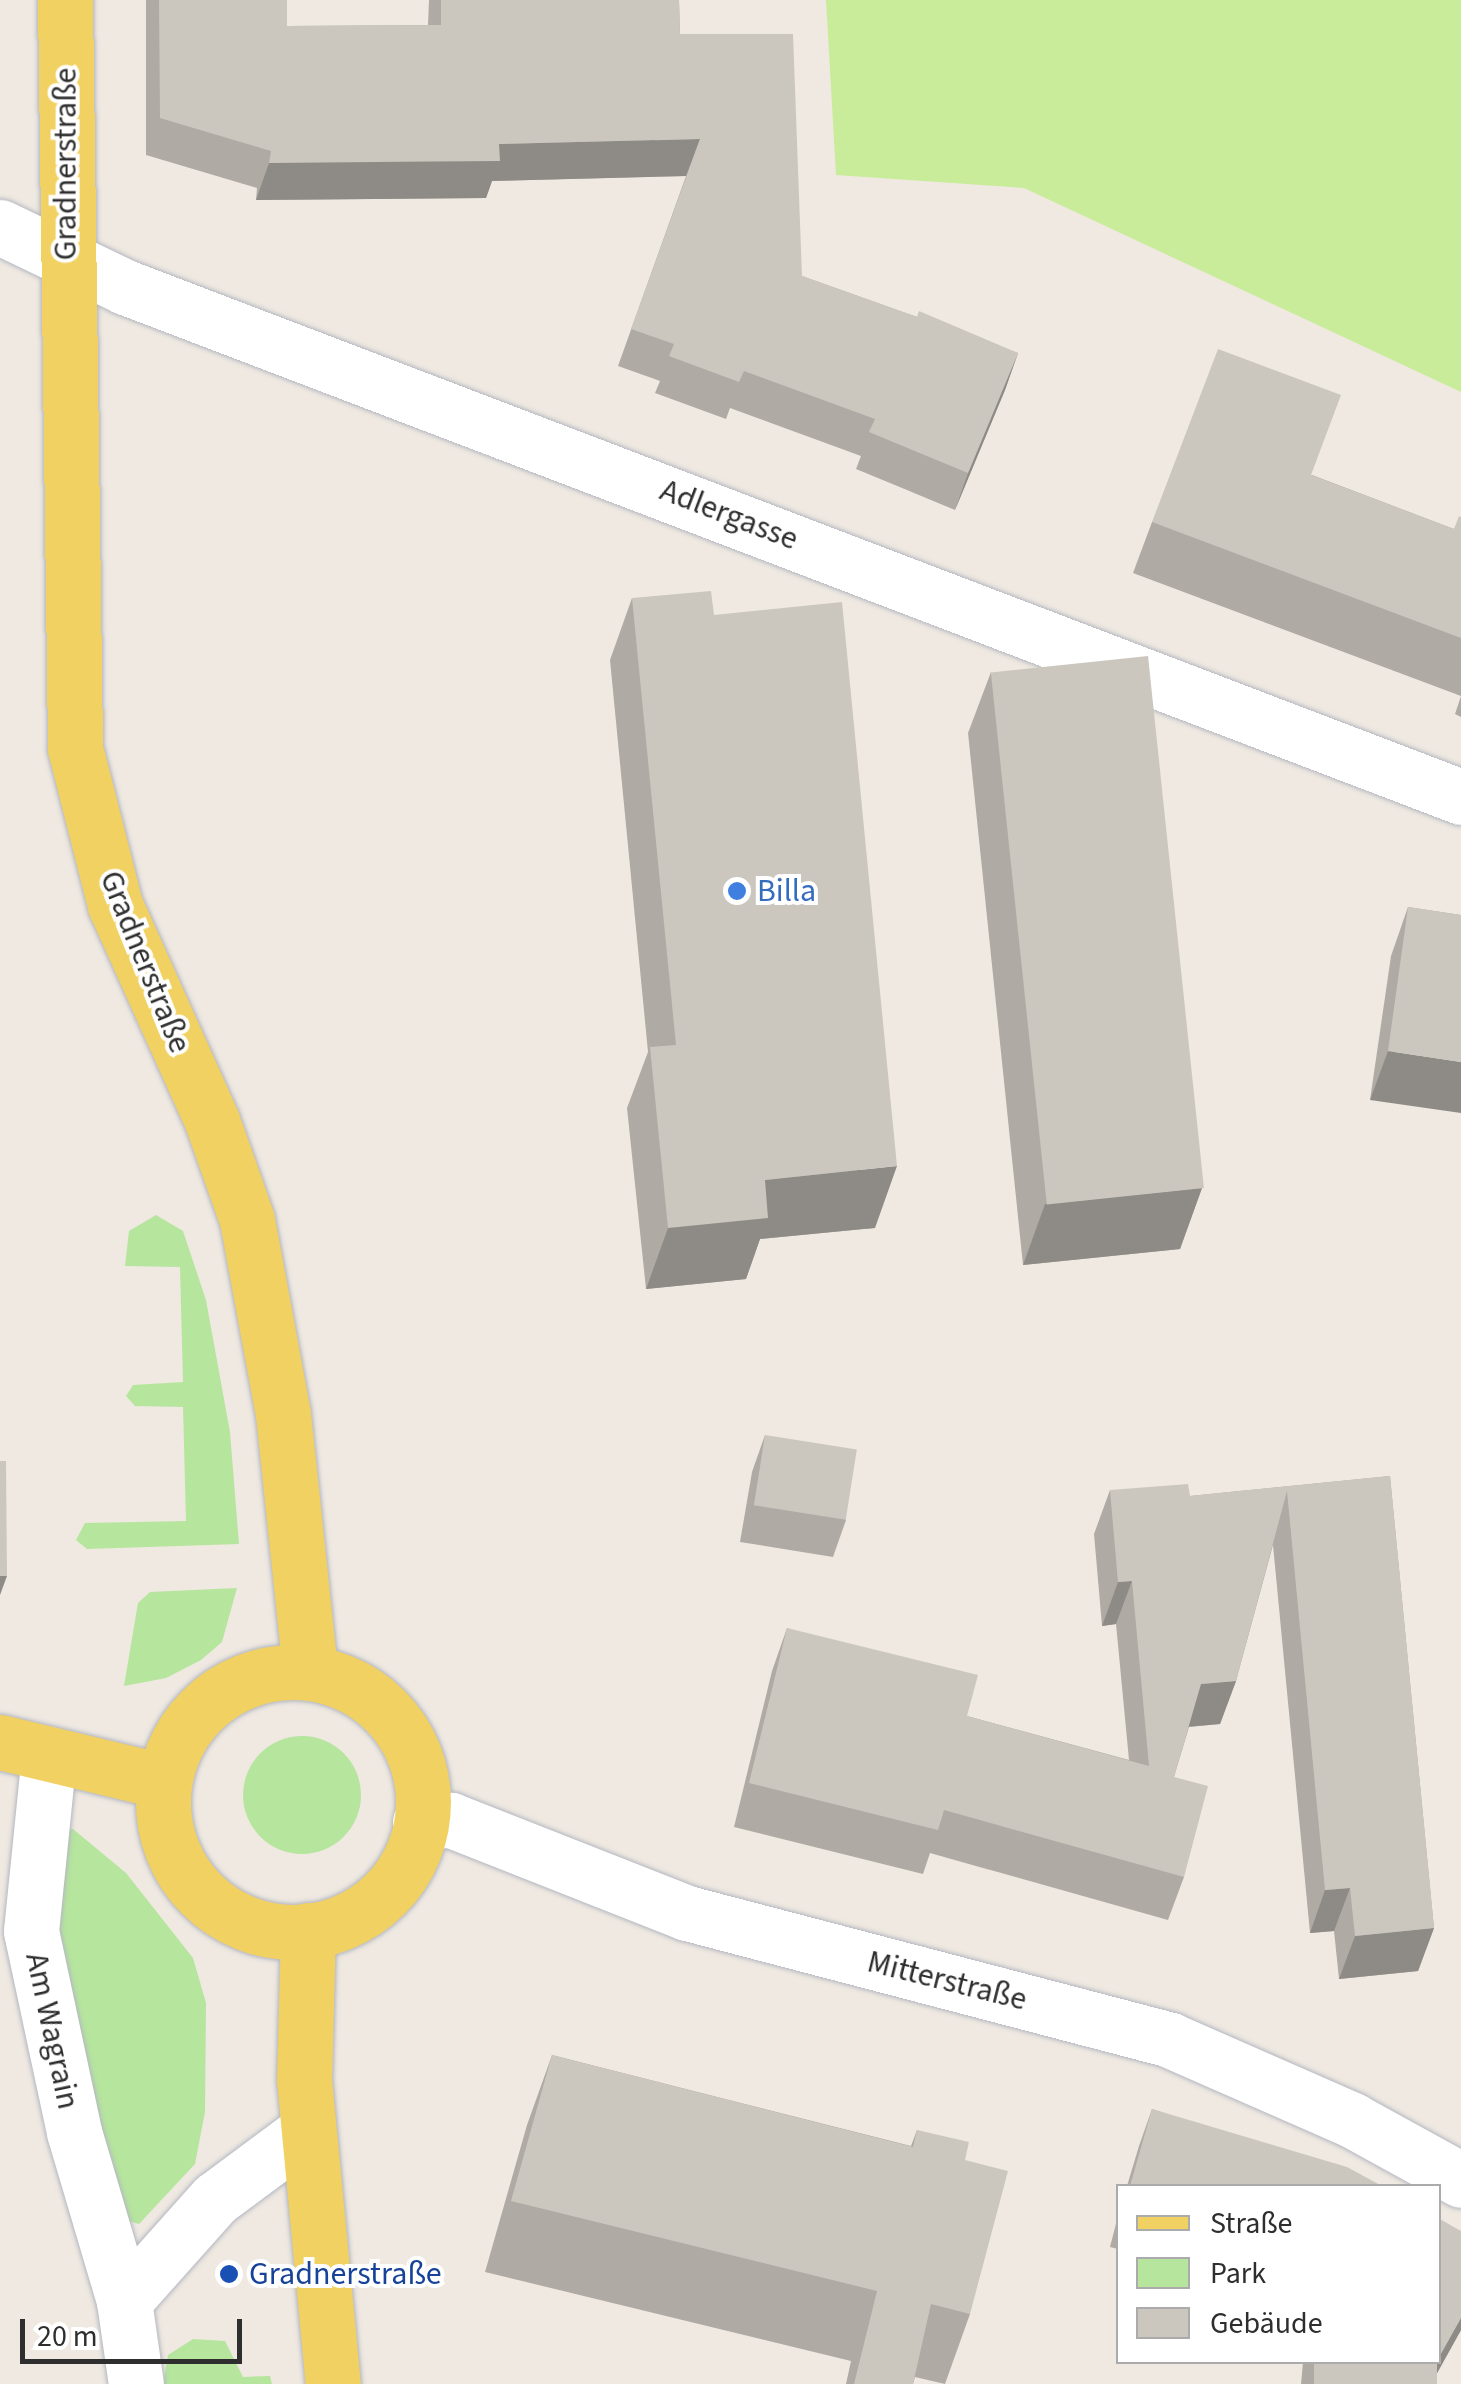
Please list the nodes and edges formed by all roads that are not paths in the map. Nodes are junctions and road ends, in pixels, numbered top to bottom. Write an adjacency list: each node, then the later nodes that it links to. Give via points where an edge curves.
1 (65, 0): 3 (main road, Gradnerstraße)
2 (0, 227): 3 (street, Adlergasse)
3 (67, 260): 4 (street, Adlergasse); 5 (main road, Gradnerstraße, via 75,748 115,905 212,1121 247,1220 283,1414)
4 (1461, 796)
5 (310, 1672): 7 (main road, via 246,1679 217,1692 192,1714); 8 (main road, via 374,1700 396,1723 414,1753)
6 (24, 1748): 7 (main road); 12 (street, Am Wagrain, via 31,1932 74,2132)
7 (164, 1781): 9 (main road, via 165,1826 179,1865 203,1895 232,1918)
8 (420, 1822): 9 (main road, via 411,1860 377,1905 356,1918); 11 (street, Mitterstraße, via 451,1820 687,1913 1170,2040 1352,2120)
9 (308, 1930): 10 (main road)
10 (308, 2130): 12 (street, via 216,2199); 14 (main road)
11 (1461, 2180)
12 (124, 2301): 13 (street, Am Wagrain)
13 (136, 2384)
14 (333, 2384)

